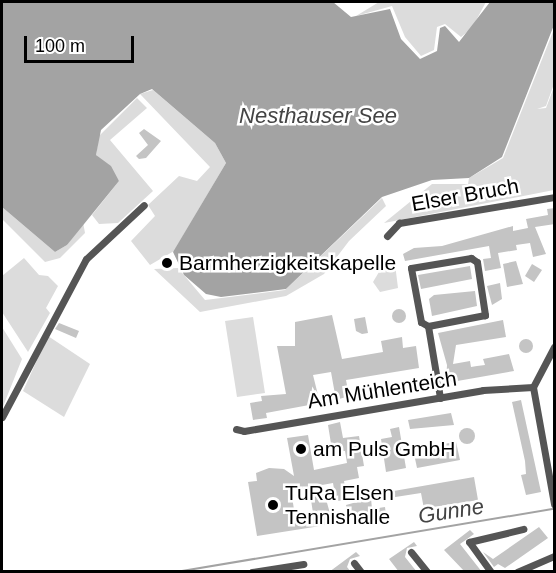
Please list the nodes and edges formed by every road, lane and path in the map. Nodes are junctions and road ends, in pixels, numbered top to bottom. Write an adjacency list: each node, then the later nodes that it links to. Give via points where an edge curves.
1 (555, 197): 3 (street, Elser Bruch, via 399,223)
2 (144, 205): 8 (street, via 86,259)
3 (387, 237)
4 (428, 326): 4 (street, via 485,315 477,262 471,258 411,268 421,322); 7 (street)
5 (555, 347): 6 (street)
6 (533, 387): 7 (street, Am Mühlenteich); 10 (street)
7 (440, 398): 9 (street, Am Mühlenteich)
8 (2, 417)
9 (236, 429)
10 (554, 504)
11 (523, 529): 19 (street, via 469,542)
12 (411, 552): 18 (street)
13 (555, 556): 20 (street)
14 (354, 563): 17 (street)
15 (303, 564): 16 (street)
16 (252, 572)
17 (361, 572)
18 (427, 572)
19 (490, 572)
20 (517, 572)

